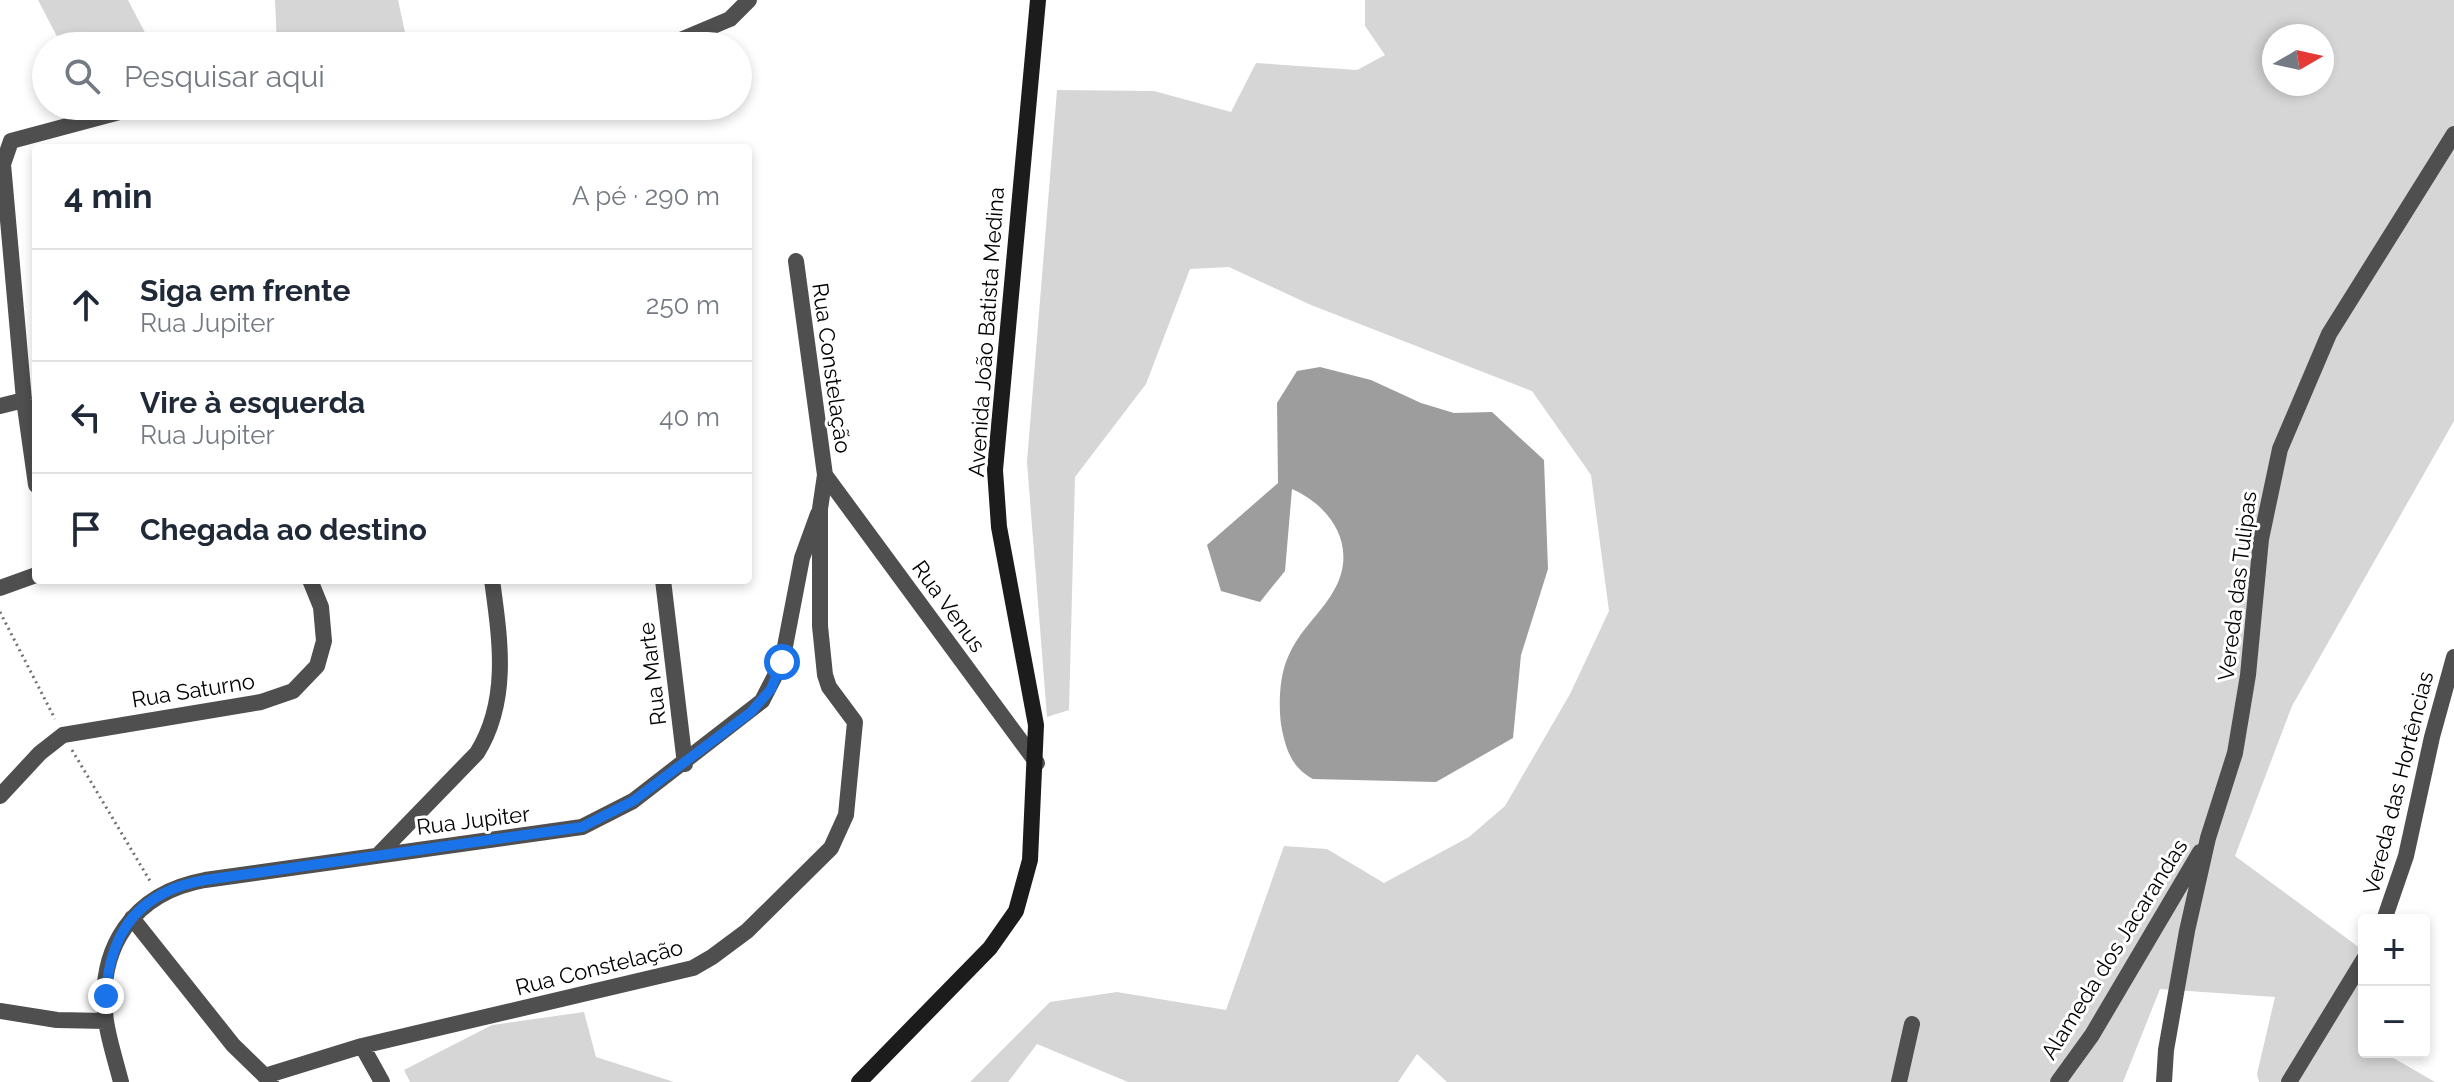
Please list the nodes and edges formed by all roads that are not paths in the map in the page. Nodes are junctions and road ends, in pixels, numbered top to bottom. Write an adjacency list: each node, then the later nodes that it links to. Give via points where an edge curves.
1 (749, 0): 3 (street, via 730,19)
2 (1038, 0): 19 (main road, Avenida João Batista Medina, via 995,470 999,527 1036,725)
3 (699, 32)
4 (79, 120): 6 (street)
5 (2454, 134): 22 (street, Vereda das Tulipas, via 2329,334 2280,449 2261,539 2235,753)
6 (6, 136): 8 (street, via 3,186)
7 (796, 261): 11 (street, Rua Constelação)
8 (24, 400): 9 (street); 10 (street)
9 (0, 406)
10 (32, 457)
11 (825, 475): 12 (street, Rua Constelação); 19 (street, Rua Venus)
12 (820, 509): 20 (street, Rua Jupiter, via 802,558 782,662 771,689 751,712); 30 (street, Rua Constelação, via 825,675 855,722 856,737 846,815 831,848 747,931 693,968)
13 (32, 576): 17 (street)
14 (312, 584): 21 (street, Rua Saturno, via 321,607 324,641 317,666 293,691 261,702 63,735)
15 (492, 584): 23 (street, via 501,655 495,712 486,739)
16 (663, 584): 20 (street, Rua Marte)
17 (0, 588)
18 (2454, 657): 24 (street, Vereda das Hortências, via 2406,856)
19 (1037, 763): 34 (main road, Avenida João Batista Medina, via 1030,860 1016,911 990,948)
20 (685, 764): 23 (street, Rua Jupiter, via 633,801 582,827)
21 (0, 796)
22 (2208, 838): 36 (street, Alameda dos Jacarandas, via 2092,1035); 37 (street, Vereda das Tulipas, via 2187,931)
23 (380, 853): 25 (street, Rua Jupiter, via 183,884 158,894)
24 (2386, 914)
25 (132, 918): 28 (street, Rua Jupiter, via 114,947 107,972); 31 (street, Rua Constelação, via 233,1045)
26 (2358, 969): 38 (street)
27 (0, 1011): 28 (street)
28 (106, 1021): 32 (street, Rua Jupiter)
29 (1912, 1024): 35 (street)
30 (362, 1046): 31 (street, Rua Constelação); 33 (street)
31 (268, 1079)
32 (121, 1082)
33 (382, 1082)
34 (859, 1082)
35 (1899, 1082)
36 (2058, 1082)
37 (2164, 1082)
38 (2289, 1082)

